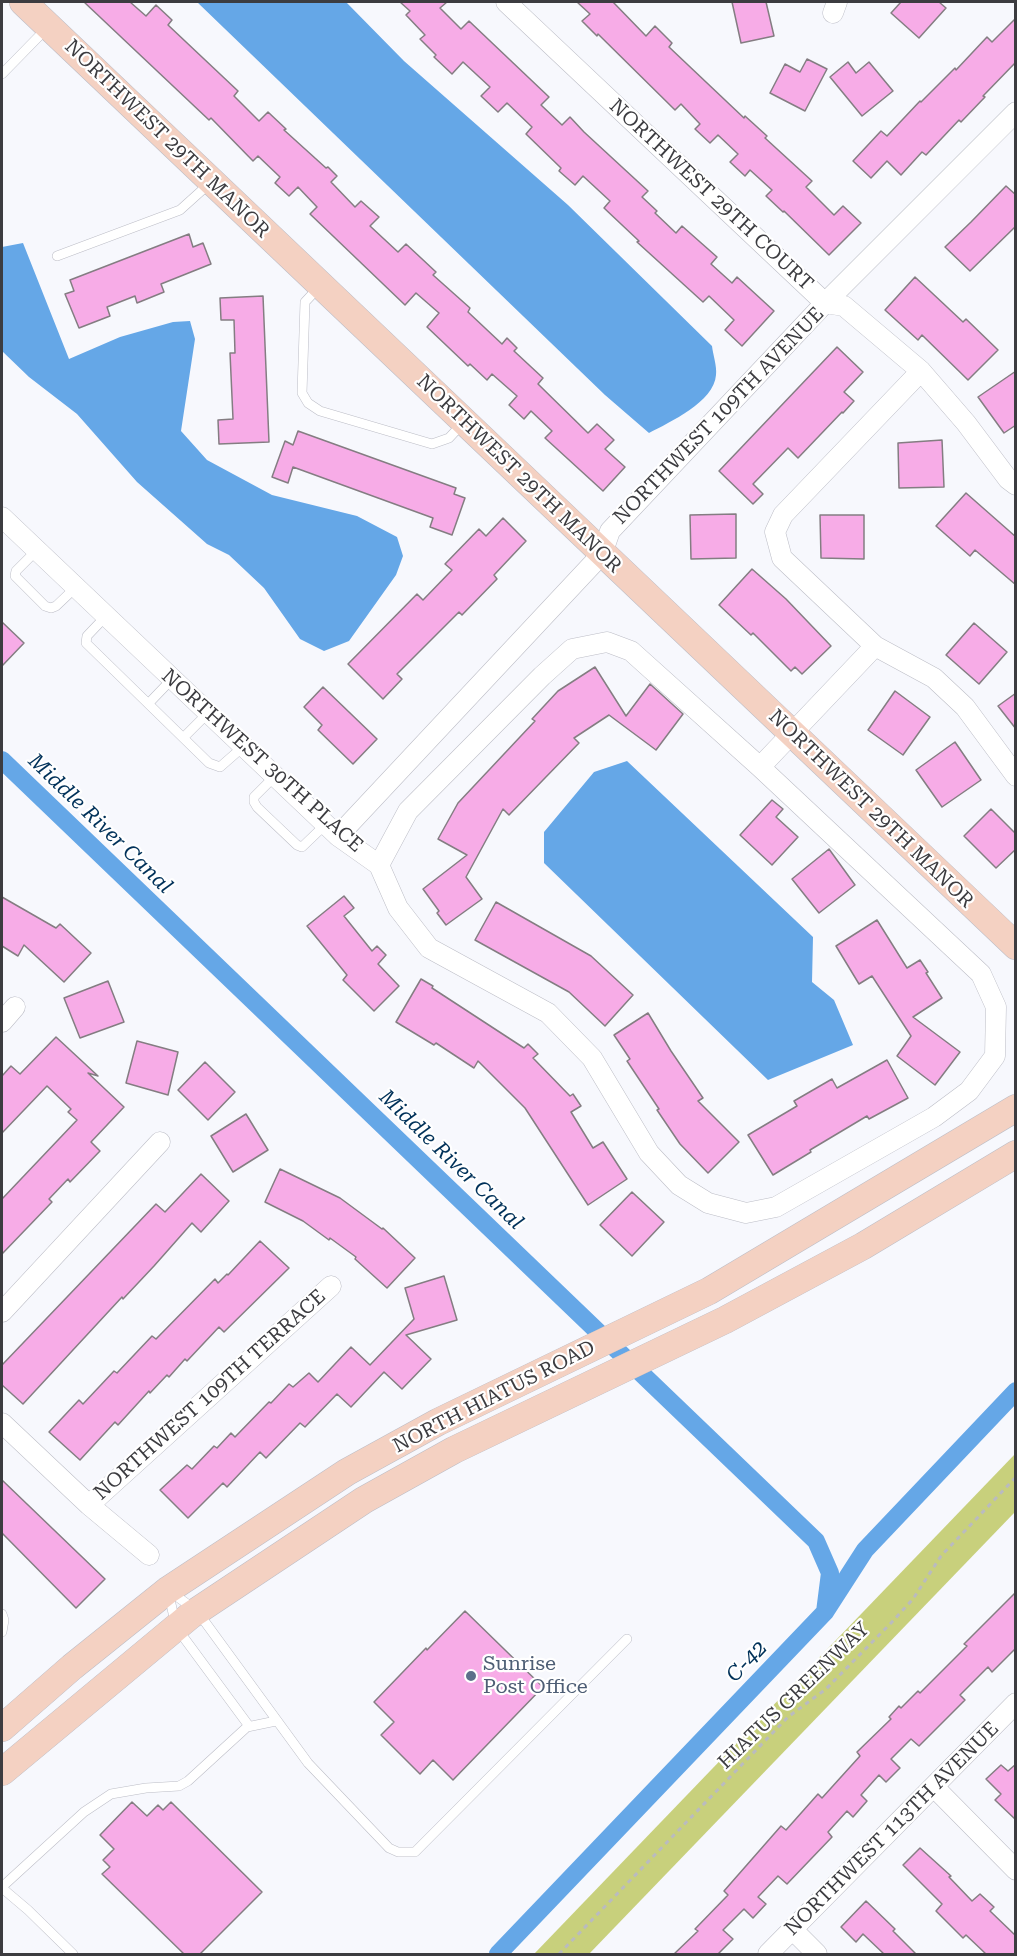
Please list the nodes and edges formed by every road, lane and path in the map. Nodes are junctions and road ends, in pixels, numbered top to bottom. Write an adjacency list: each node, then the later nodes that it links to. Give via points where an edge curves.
1 (23, 2): 3 (main road, NORTHWEST 29TH MANOR)
2 (506, 2): 9 (street, NORTHWEST 29TH COURT)
3 (48, 26): 4 (lane); 6 (main road, NORTHWEST 29TH MANOR)
4 (2, 75)
5 (1016, 112): 9 (street, NORTHWEST 109TH AVENUE)
6 (211, 182): 7 (lane, via 180,210); 8 (main road, NORTHWEST 29TH MANOR)
7 (57, 256)
8 (320, 286): 11 (main road, NORTHWEST 29TH MANOR); 11 (lane, via 305,302 302,393 308,403 320,411 432,444 449,438)
9 (825, 303): 10 (street, NORTHWEST 29TH COURT, via 844,306); 15 (street, NORTHWEST 109TH AVENUE, via 610,531)
10 (921, 371): 12 (street, NORTHWEST 29TH COURT); 18 (street, via 783,515 775,532 782,558)
11 (464, 422): 15 (main road, NORTHWEST 29TH MANOR)
12 (1016, 485)
13 (2, 519): 14 (street, NORTHWEST 30TH PLACE)
14 (37, 550): 16 (street, NORTHWEST 30TH PLACE); 16 (lane, via 15,576 45,606 56,606)
15 (602, 554): 22 (main road, NORTHWEST 29TH MANOR); 28 (street, NORTHWEST 109TH AVENUE)
16 (76, 586): 17 (street, NORTHWEST 30TH PLACE)
17 (106, 616): 19 (street, NORTHWEST 30TH PLACE); 20 (lane, via 87,636 86,643)
18 (875, 646): 22 (street); 27 (street, via 934,678 965,707)
19 (172, 679): 20 (lane); 21 (street, NORTHWEST 30TH PLACE)
20 (149, 703): 23 (lane)
21 (208, 713): 23 (lane); 24 (street, NORTHWEST 30TH PLACE)
22 (791, 733): 25 (street); 30 (main road, NORTHWEST 29TH MANOR)
23 (184, 737): 24 (lane, via 217,767)
24 (244, 746): 26 (street, NORTHWEST 30TH PLACE)
25 (760, 767): 29 (street, via 631,651 607,642 572,649 408,811); 29 (street, NORTHWEST 30TH PLACE, via 981,974 996,1007 995,1056 969,1091 934,1117 776,1207 746,1213 708,1203 679,1185 649,1153 592,1058 548,1013 429,948 398,908)
26 (275, 776): 28 (street, NORTHWEST 30TH PLACE); 28 (lane, via 254,797 256,807 302,847)
27 (1016, 776)
28 (332, 830): 29 (street, NORTHWEST 30TH PLACE)
29 (379, 865)
30 (1016, 946)
31 (15, 1007): 32 (street)
32 (2, 1022)
33 (1016, 1108): 42 (main road, NORTH HIATUS ROAD, via 709,1291 438,1422 347,1472)
34 (160, 1142): 37 (street)
35 (1016, 1154): 44 (main road, NORTH HIATUS ROAD, via 863,1246 725,1320 454,1450 364,1500)
36 (331, 1286): 40 (street, NORTHWEST 109TH TERRACE)
37 (2, 1312)
38 (2, 1423): 40 (street)
39 (1016, 1477): 57 (path, HIATUS GREENWAY, via 941,1556 913,1599 891,1623 826,1689 788,1718)
40 (89, 1505): 41 (street)
41 (149, 1555)
42 (168, 1590): 44 (lane); 44 (lane); 50 (main road, NORTH HIATUS ROAD)
43 (2, 1614): 45 (lane)
44 (187, 1619): 48 (lane); 49 (lane); 51 (main road, NORTH HIATUS ROAD)
45 (2, 1632)
46 (627, 1639): 48 (lane, via 415,1852 390,1848 308,1763)
47 (1016, 1703): 52 (street, NORTHWEST 113TH AVENUE)
48 (276, 1721): 49 (lane)
49 (249, 1726): 54 (lane, via 179,1786 111,1794 84,1812)
50 (2, 1728)
51 (2, 1772)
52 (934, 1787): 53 (street); 55 (street, NORTHWEST 113TH AVENUE)
53 (1016, 1870)
54 (2, 1888): 56 (lane)
55 (793, 1930): 58 (street, NORTHWEST 113TH AVENUE); 59 (street)
56 (73, 1954)
57 (559, 1954)
58 (768, 1954)
59 (817, 1954)

